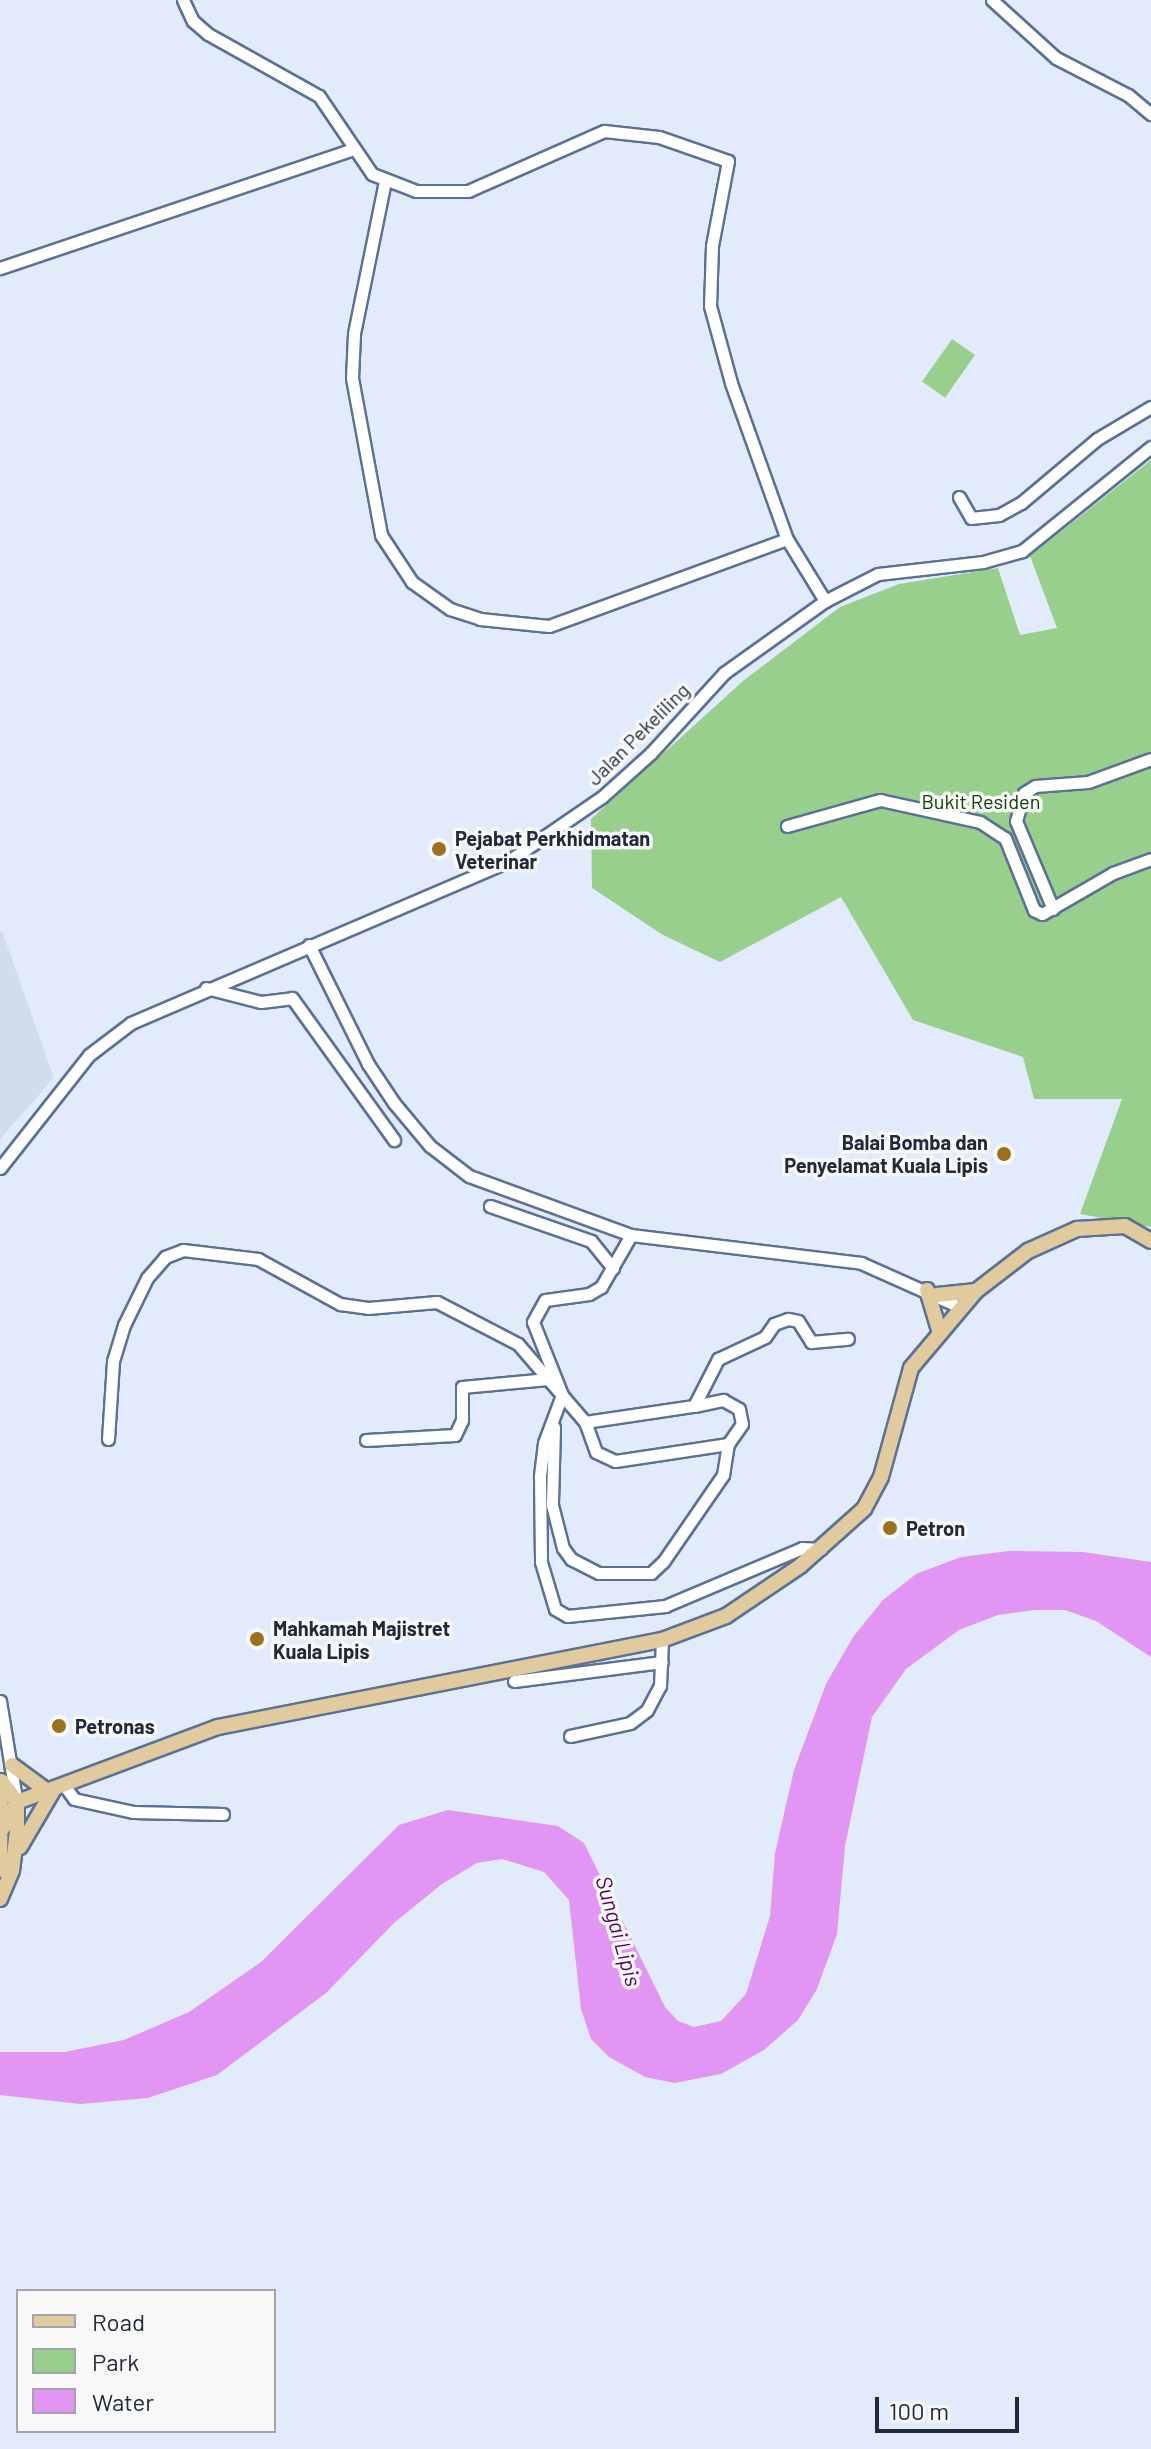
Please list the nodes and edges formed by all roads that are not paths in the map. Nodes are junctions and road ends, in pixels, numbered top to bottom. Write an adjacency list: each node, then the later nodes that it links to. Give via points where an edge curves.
1 (183, 0): 4 (street, via 193,21 208,34 319,96)
2 (992, 0): 3 (street, via 1056,58 1128,95)
3 (1151, 114)
4 (353, 149): 5 (street, via 364,167); 6 (street)
5 (385, 181): 10 (street, via 416,191 468,191 604,131 659,137 728,161 712,246 710,306 731,383); 10 (street, via 354,334 352,378 381,535 412,582 450,609 480,619 549,626)
6 (0, 268)
7 (1151, 407): 9 (street, via 1097,439 999,515 971,518)
8 (1151, 447): 11 (street, Jalan Pekeliling, via 1022,551 963,565 878,574)
9 (959, 497)
10 (787, 539): 11 (street)
11 (825, 601): 16 (street, Jalan Pekeliling, via 724,673 651,753 577,816 485,874)
12 (1151, 759): 15 (street, via 1088,782 1035,786 1024,793 1016,821)
13 (787, 826): 15 (street, via 880,800 980,822 1005,838 1036,913)
14 (1151, 859): 15 (street, via 1113,873)
15 (1053, 909)
16 (309, 945): 17 (street, Jalan Pekeliling); 21 (street, via 368,1064 430,1146 493,1188)
17 (206, 988): 18 (street, via 261,1002 292,998); 19 (street, Jalan Pekeliling, via 105,1039)
18 (394, 1140)
19 (0, 1168)
20 (490, 1206): 23 (street, via 591,1241)
21 (631, 1235): 23 (street); 25 (street, via 699,1247 836,1257 890,1272)
22 (1151, 1241): 24 (main road, via 1125,1226 1077,1229 1028,1251)
23 (613, 1268): 30 (street, via 589,1294 555,1297 537,1309 535,1330)
24 (976, 1291): 25 (main road); 26 (main road)
25 (932, 1292): 26 (street); 27 (main road)
26 (960, 1307): 27 (main road)
27 (939, 1330): 37 (main road, via 906,1380 875,1491)
28 (848, 1339): 31 (street, via 816,1344 795,1319 774,1324 765,1337 718,1359)
29 (548, 1379): 30 (street); 34 (street, via 518,1344 437,1302 368,1308 340,1304 258,1259 183,1250 165,1257 147,1278 124,1325 113,1361); 35 (street, via 462,1387 462,1420 455,1435)
30 (562, 1395): 32 (street); 33 (street)
31 (694, 1406): 33 (street); 36 (street, via 723,1400 739,1409 742,1424)
32 (554, 1419): 36 (street, via 556,1534 571,1559 618,1576 645,1575 663,1562 723,1475); 37 (street, via 540,1477 541,1562 551,1601 562,1614 665,1606 802,1548)
33 (585, 1422): 36 (street, via 596,1452 615,1461)
34 (108, 1439)
35 (366, 1440)
36 (728, 1444)
37 (821, 1549): 38 (main road, via 726,1616)
38 (662, 1640): 39 (street); 45 (main road, via 218,1727)
39 (662, 1662): 40 (street); 42 (street, via 656,1697 638,1719)
40 (514, 1681)
41 (0, 1701): 43 (street)
42 (570, 1736)
43 (12, 1765): 45 (main road); 46 (street)
44 (0, 1778): 46 (main road); 48 (main road)
45 (55, 1788): 46 (main road); 47 (street, via 74,1799 133,1812); 49 (main road)
46 (17, 1802): 48 (main road); 49 (main road)
47 (223, 1814)
48 (3, 1828): 49 (main road)
49 (6, 1870): 50 (main road)
50 (0, 1899)

